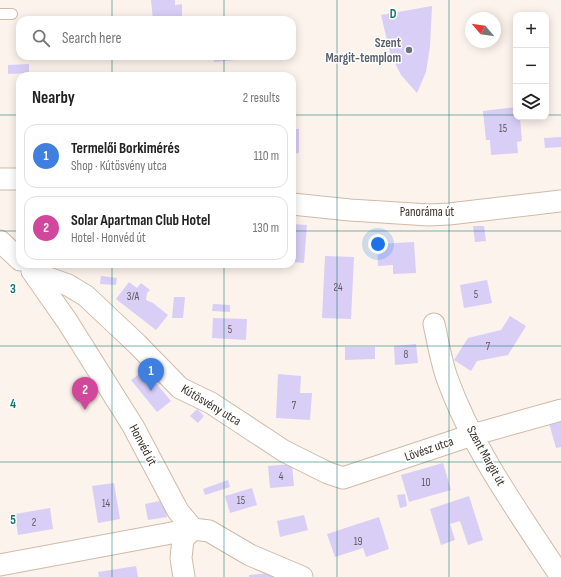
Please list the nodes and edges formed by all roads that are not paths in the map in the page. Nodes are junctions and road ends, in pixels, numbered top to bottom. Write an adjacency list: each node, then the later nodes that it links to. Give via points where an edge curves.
1 (0, 14): 2 (lane)
2 (12, 14)
3 (16, 178): 4 (street)
4 (0, 180)
5 (561, 201): 6 (street, Panoráma út, via 449,214 350,210)
6 (296, 204)
7 (0, 241): 8 (street, Honvéd út)
8 (16, 256)
9 (27, 268): 15 (street, Honvéd út, via 67,321 133,426 178,511)
10 (30, 268): 14 (street, Kútösvény utca, via 86,296 180,388 211,403 284,451)
11 (434, 324): 13 (street, Szent Margit út, via 447,377)
12 (561, 410): 13 (street, Lövész utca)
13 (472, 435): 14 (street, Lövész utca); 19 (street, Szent Margit út, via 507,495)
14 (343, 478)
15 (193, 529): 16 (street); 17 (street, via 183,538 181,558); 18 (street, via 209,531 250,555)
16 (0, 564)
17 (184, 577)
18 (302, 577)
19 (561, 577)

